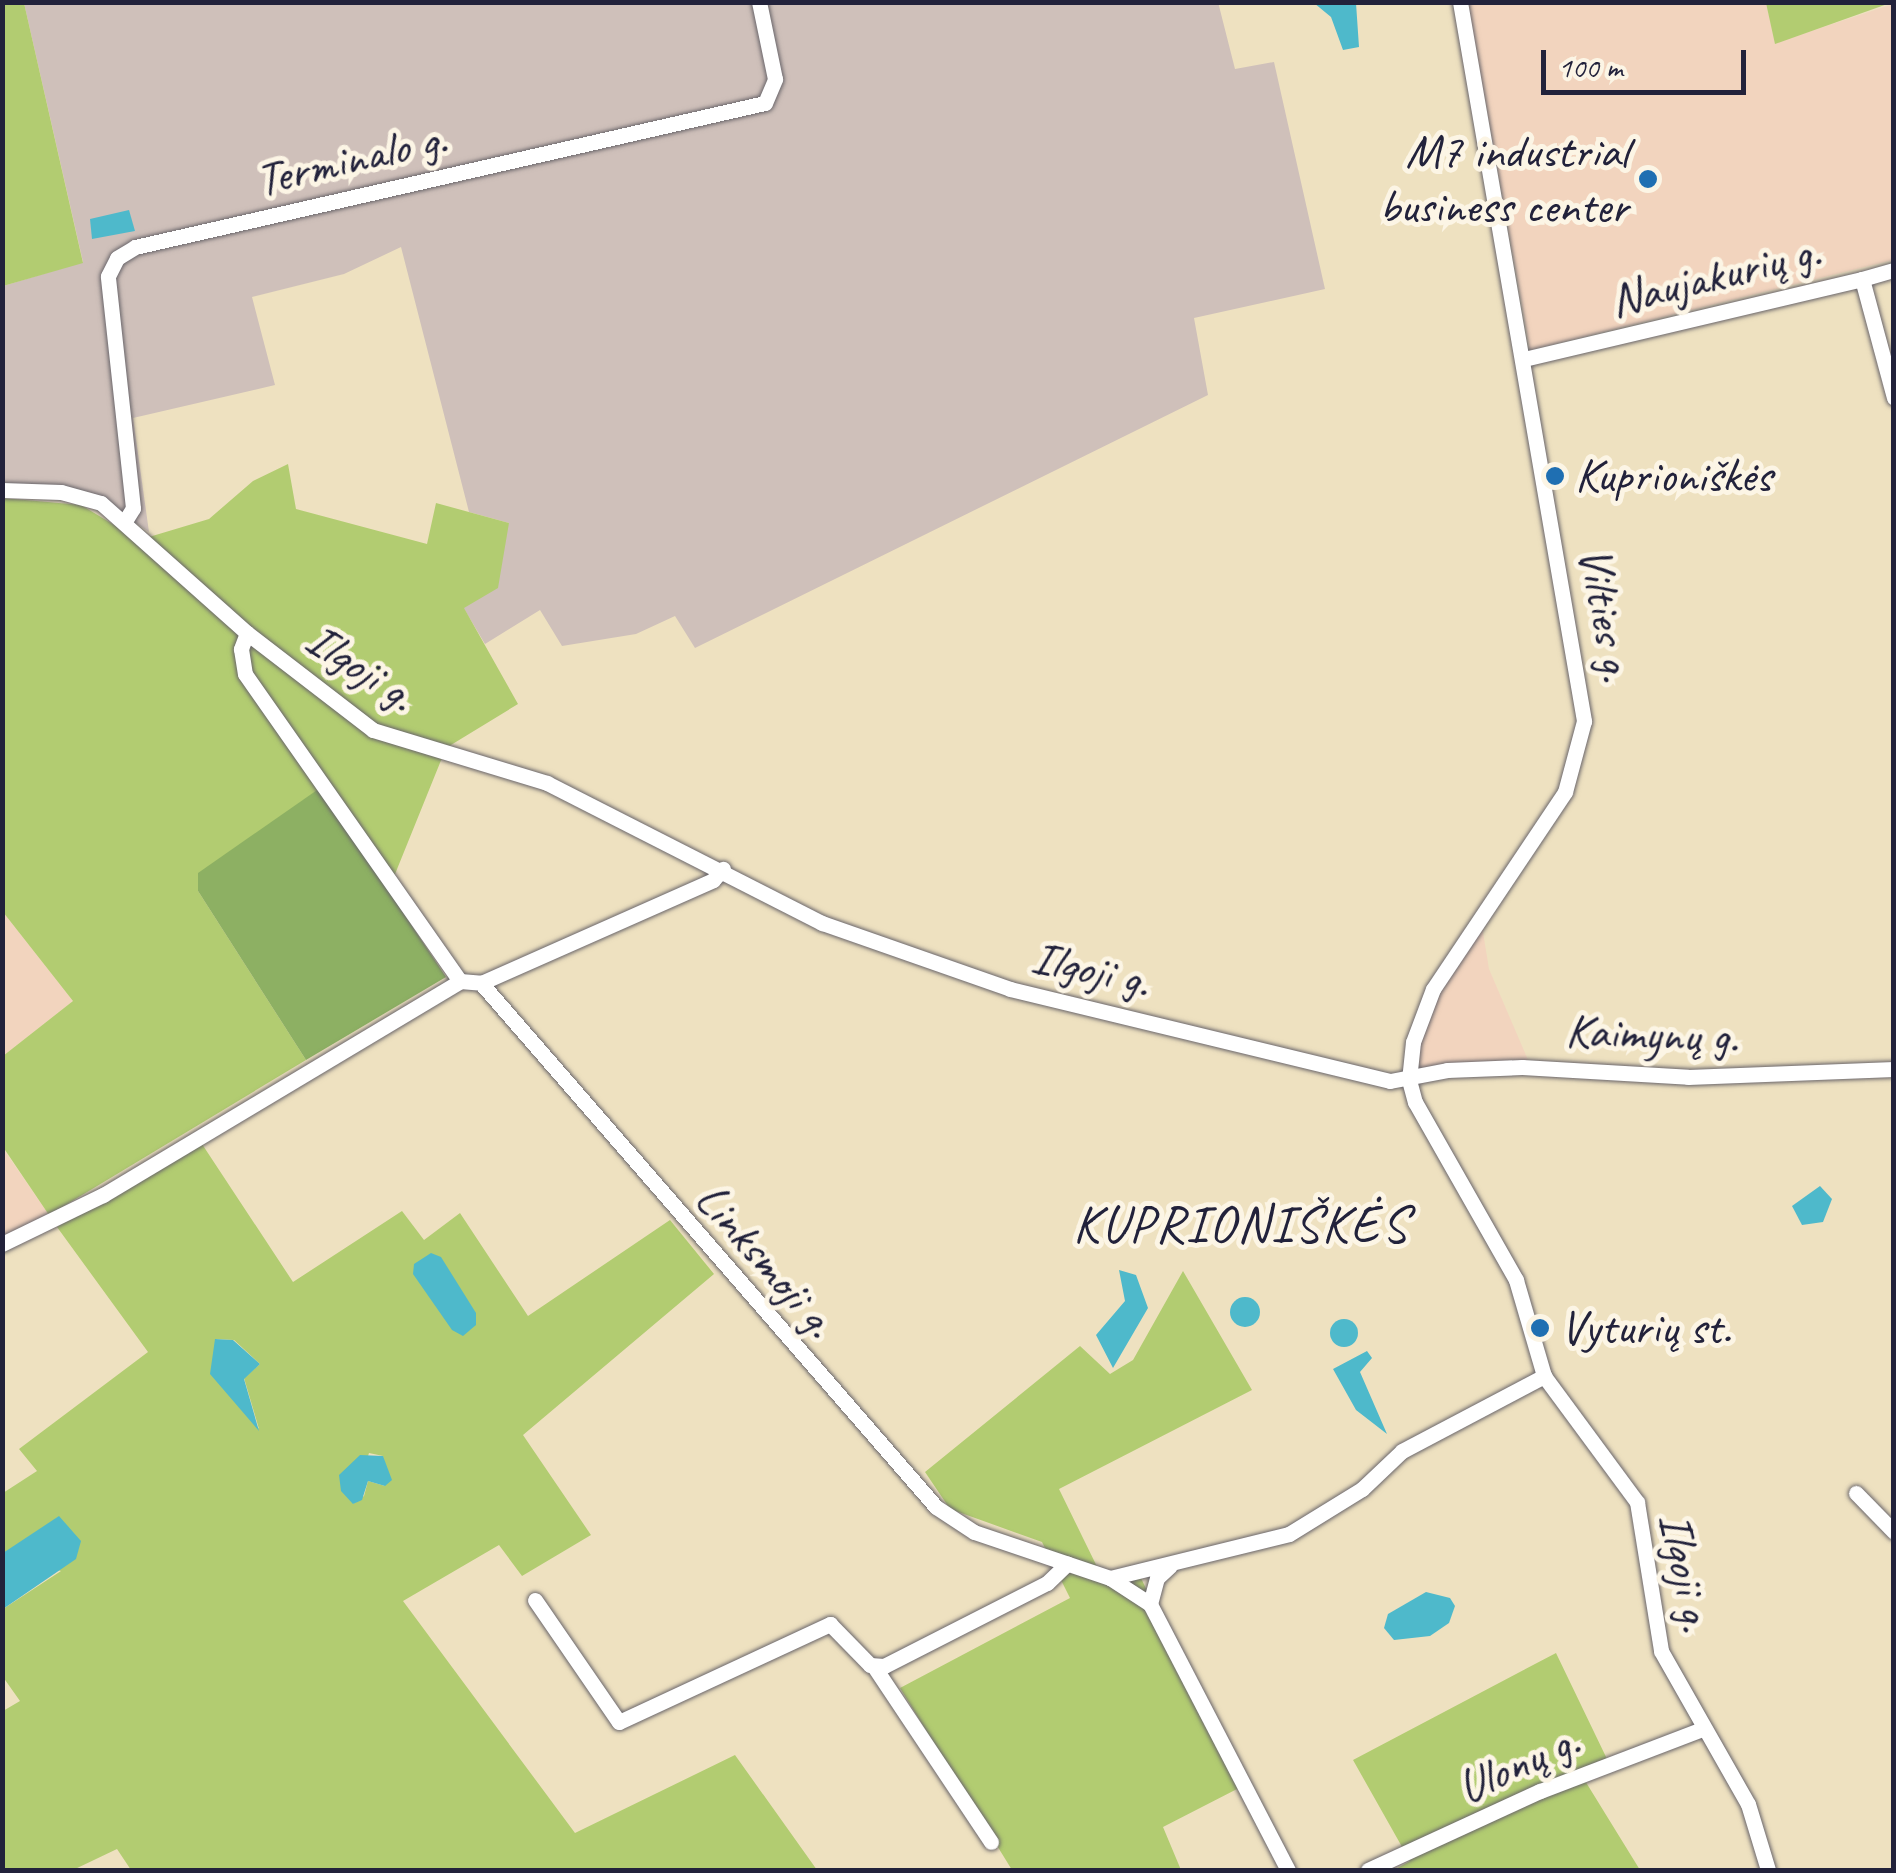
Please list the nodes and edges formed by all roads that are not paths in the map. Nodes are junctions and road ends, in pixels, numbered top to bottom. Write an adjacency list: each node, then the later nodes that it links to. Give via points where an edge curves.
1 (759, 2): 8 (street, Terminalo g., via 775,79 765,103 135,247 117,258 108,276 133,508)
2 (1460, 2): 5 (street, Vilties g.)
3 (1894, 270): 4 (street)
4 (1862, 278): 5 (street, Naujakurių g.); 6 (street, Naujakurių g.)
5 (1524, 359): 14 (street, Vilties g., via 1584,708 1584,741 1552,815 1433,989 1413,1042)
6 (1894, 398)
7 (2, 490): 8 (street, Ilgoji g., via 79,496)
8 (125, 521): 9 (street, Ilgoji g.)
9 (247, 632): 10 (street, Ilgoji g., via 372,730 547,782); 11 (street, via 241,649 245,674)
10 (723, 869): 12 (street, via 713,880); 14 (street, Ilgoji g., via 822,923 1010,989 1374,1079)
11 (460, 981): 12 (street); 15 (street)
12 (481, 983): 19 (street, Linksmoji g., via 936,1507 974,1532)
13 (1894, 1069): 14 (street, Kaimynų g., via 1688,1077 1522,1068 1447,1070)
14 (1410, 1080): 16 (street, Ilgoji g., via 1415,1102 1516,1280)
15 (2, 1244)
16 (1544, 1376): 20 (street, via 1402,1451 1362,1489 1289,1534); 25 (street, Ilgoji g., via 1636,1502 1653,1629)
17 (1856, 1493): 18 (street)
18 (1894, 1532)
19 (1067, 1564): 21 (street, Linksmoji g.); 24 (street, via 1047,1583)
20 (1170, 1566): 21 (street); 23 (street, via 1157,1578)
21 (1110, 1578): 23 (street, Linksmoji g.)
22 (535, 1600): 24 (street, via 619,1722 830,1624)
23 (1150, 1604): 27 (street, Linksmoji g.)
24 (876, 1668): 26 (street)
25 (1700, 1730): 28 (street, Ulonų g., via 1540,1791); 29 (street, Ilgoji g., via 1748,1804)
26 (991, 1842)
27 (1288, 1870)
28 (1368, 1870)
29 (1768, 1870)

